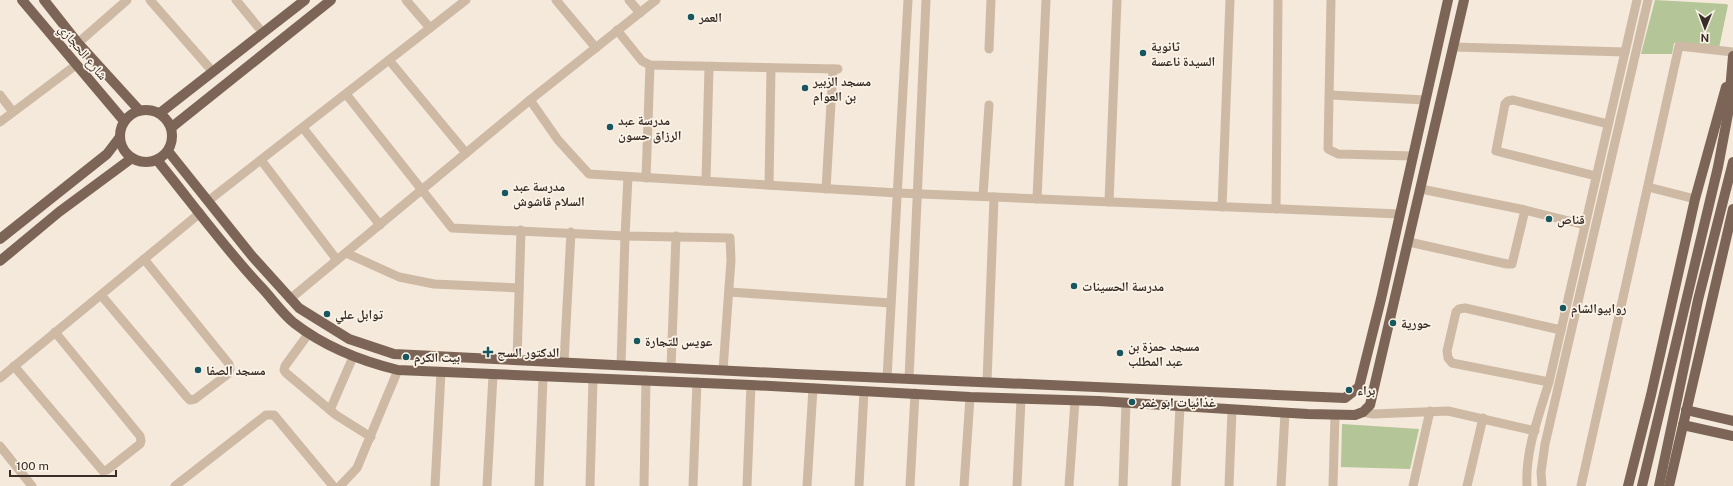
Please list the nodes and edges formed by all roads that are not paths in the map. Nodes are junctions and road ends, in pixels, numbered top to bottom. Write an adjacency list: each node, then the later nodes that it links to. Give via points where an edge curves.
1 (22, 0): 37 (main road, شارع الحجازي)
2 (44, 0): 29 (main road)
3 (127, 0): 29 (street)
4 (150, 0): 41 (street)
5 (236, 0): 28 (street)
6 (305, 0): 28 (main road)
7 (331, 0): 54 (main road)
8 (406, 0): 26 (street)
9 (466, 0): 26 (street)
10 (556, 0): 31 (street)
11 (629, 0): 25 (street)
12 (656, 0): 25 (street)
13 (908, 0): 73 (street)
14 (926, 0): 74 (street)
15 (991, 0): 32 (street)
16 (1046, 0): 77 (street)
17 (1117, 0): 80 (street)
18 (1230, 0): 81 (street)
19 (1278, 0): 82 (street)
20 (1331, 0): 44 (street)
21 (1448, 0): 46 (main road)
22 (1464, 0): 30 (main road)
23 (1637, 0): 33 (street)
24 (1648, 0): 174 (street, via 1545,444)
25 (640, 13): 27 (street)
26 (430, 28): 35 (street)
27 (617, 30): 31 (street); 38 (street, via 642,61)
28 (263, 33): 41 (main road)
29 (78, 42): 48 (main road)
30 (1453, 47): 33 (street); 71 (main road)
31 (596, 48): 45 (street)
32 (989, 49)
33 (1625, 52): 53 (street)
34 (1733, 52): 69 (street, via 1679,46)
35 (389, 60): 42 (street); 58 (street)
36 (1733, 60): 78 (main road); 177 (main road, via 1728,114 1718,167)
37 (76, 65): 49 (street); 51 (main road, شارع الحجازي)
38 (650, 65): 39 (street); 66 (street)
39 (710, 66): 40 (street); 67 (street)
40 (771, 68): 68 (street); 70 (street, via 836,69)
41 (213, 72): 50 (main road)
42 (346, 94): 55 (street); 72 (street)
43 (0, 95): 49 (street)
44 (1330, 95): 46 (street); 59 (street, via 1328,149 1338,154)
45 (530, 100): 58 (street); 65 (street, via 558,140 589,174)
46 (1425, 100): 59 (main road)
47 (989, 105): 75 (street)
48 (139, 110): 50 (main road, via 148,109); 51 (main road)
49 (13, 112): 52 (street)
50 (160, 113): 54 (main road)
51 (124, 121): 56 (main road)
52 (0, 122)
53 (1608, 124): 64 (street); 64 (street, via 1513,100 1505,104 1496,151)
54 (172, 127): 57 (main road, via 172,142)
55 (303, 128): 62 (street); 87 (street)
56 (120, 137): 60 (main road, via 124,151); 93 (main road, via 106,154)
57 (168, 151): 61 (main road); 79 (main road)
58 (466, 153): 72 (street)
59 (1413, 156): 86 (main road)
60 (132, 158): 61 (main road, via 144,162); 97 (main road)
61 (157, 160): 85 (main road)
62 (262, 160): 79 (street); 98 (street)
63 (1733, 162): 178 (main road, via 1698,300)
64 (1596, 176): 88 (street)
65 (628, 177): 66 (street); 91 (street)
66 (646, 178): 67 (street)
67 (706, 181): 68 (street)
68 (769, 185): 70 (street)
69 (1648, 187): 78 (street); 175 (street)
70 (826, 189): 73 (street)
71 (1421, 189): 84 (street); 94 (main road)
72 (422, 190): 87 (street); 89 (street, via 452,228)
73 (898, 193): 74 (street); 103 (street)
74 (918, 193): 75 (street); 121 (street)
75 (983, 196): 76 (street)
76 (994, 197): 77 (street); 124 (street)
77 (1037, 198): 80 (street)
78 (1695, 199): 176 (main road)
79 (208, 201): 102 (main road)
80 (1109, 202): 81 (street)
81 (1222, 207): 82 (street)
82 (1276, 209): 86 (street)
83 (1733, 209): 137 (main road)
84 (1525, 210): 88 (street); 94 (street, via 1512,264)
85 (200, 213): 96 (street); 106 (main road, via 238,262 293,322)
86 (1400, 214): 124 (main road, via 1359,387 1345,398)
87 (380, 225): 95 (street)
88 (1585, 225): 104 (street)
89 (521, 230): 90 (street); 99 (street)
90 (571, 232): 91 (street); 109 (street)
91 (625, 236): 92 (street); 110 (street)
92 (676, 236): 100 (street, via 730,238); 112 (street)
93 (0, 239)
94 (1409, 242): 139 (main road, via 1370,405)
95 (346, 253): 98 (street); 99 (street, via 399,277 413,280 434,284)
96 (144, 259): 101 (street); 101 (street, via 229,364 228,374 190,400)
97 (0, 260)
98 (337, 260): 102 (street)
99 (519, 288): 108 (street)
100 (729, 292): 103 (street); 114 (street)
101 (101, 295): 105 (street)
102 (290, 299): 108 (main road, via 299,308 349,339 394,354)
103 (892, 303): 119 (street)
104 (1561, 330): 125 (street); 125 (street, via 1465,308 1456,312 1447,352 1452,363)
105 (56, 332): 111 (street); 111 (street, via 140,436 140,444 107,470 102,471)
106 (310, 333): 107 (main road); 135 (street, via 284,370)
107 (353, 357): 113 (main road); 135 (street)
108 (517, 360): 109 (main road)
109 (564, 362): 110 (main road)
110 (621, 365): 112 (main road)
111 (14, 366): 118 (street)
112 (671, 368): 114 (main road)
113 (398, 370): 115 (main road); 147 (street)
114 (723, 370): 119 (main road)
115 (441, 372): 116 (main road); 153 (street)
116 (493, 375): 117 (main road); 154 (street)
117 (543, 377): 120 (main road); 155 (street)
118 (0, 378)
119 (887, 378): 121 (main road)
120 (593, 379): 122 (main road); 156 (street)
121 (909, 379): 124 (main road)
122 (646, 380): 123 (main road); 157 (street)
123 (698, 382): 126 (main road); 158 (street)
124 (987, 382)
125 (1549, 382): 145 (street)
126 (751, 384): 127 (main road); 159 (street)
127 (813, 388): 128 (main road); 160 (street)
128 (864, 391): 129 (main road); 161 (street)
129 (915, 394): 130 (main road); 162 (street)
130 (970, 397): 131 (main road); 163 (street)
131 (1021, 398): 132 (main road); 164 (street)
132 (1075, 400): 133 (main road); 165 (street)
133 (1126, 403): 134 (main road); 166 (street)
134 (1180, 406): 136 (main road); 167 (street)
135 (330, 410): 147 (street)
136 (1232, 410): 140 (main road); 168 (street)
137 (1686, 410): 143 (main road); 144 (main road)
138 (1430, 411): 139 (street, via 1373,414); 142 (street, via 1448,411); 171 (street)
139 (1363, 412): 141 (main road, via 1355,415)
140 (1285, 413): 141 (main road); 169 (street)
141 (1335, 415): 170 (street)
142 (1483, 418): 145 (street); 172 (street)
143 (1733, 421)
144 (1683, 425): 146 (main road); 179 (main road)
145 (1535, 432): 173 (street, via 1526,474)
146 (1733, 436)
147 (371, 437): 152 (street, via 357,468)
148 (0, 446): 149 (street)
149 (32, 486)
150 (175, 486): 151 (street, via 266,415 274,414)
151 (333, 486)
152 (340, 486)
153 (435, 486)
154 (487, 486)
155 (539, 486)
156 (590, 486)
157 (644, 486)
158 (693, 486)
159 (747, 486)
160 (807, 486)
161 (859, 486)
162 (910, 486)
163 (964, 486)
164 (1017, 486)
165 (1069, 486)
166 (1123, 486)
167 (1176, 486)
168 (1229, 486)
169 (1281, 486)
170 (1333, 486)
171 (1413, 486)
172 (1467, 486)
173 (1527, 486)
174 (1542, 486)
175 (1581, 486)
176 (1628, 486)
177 (1642, 486)
178 (1659, 486)
179 (1668, 486)

